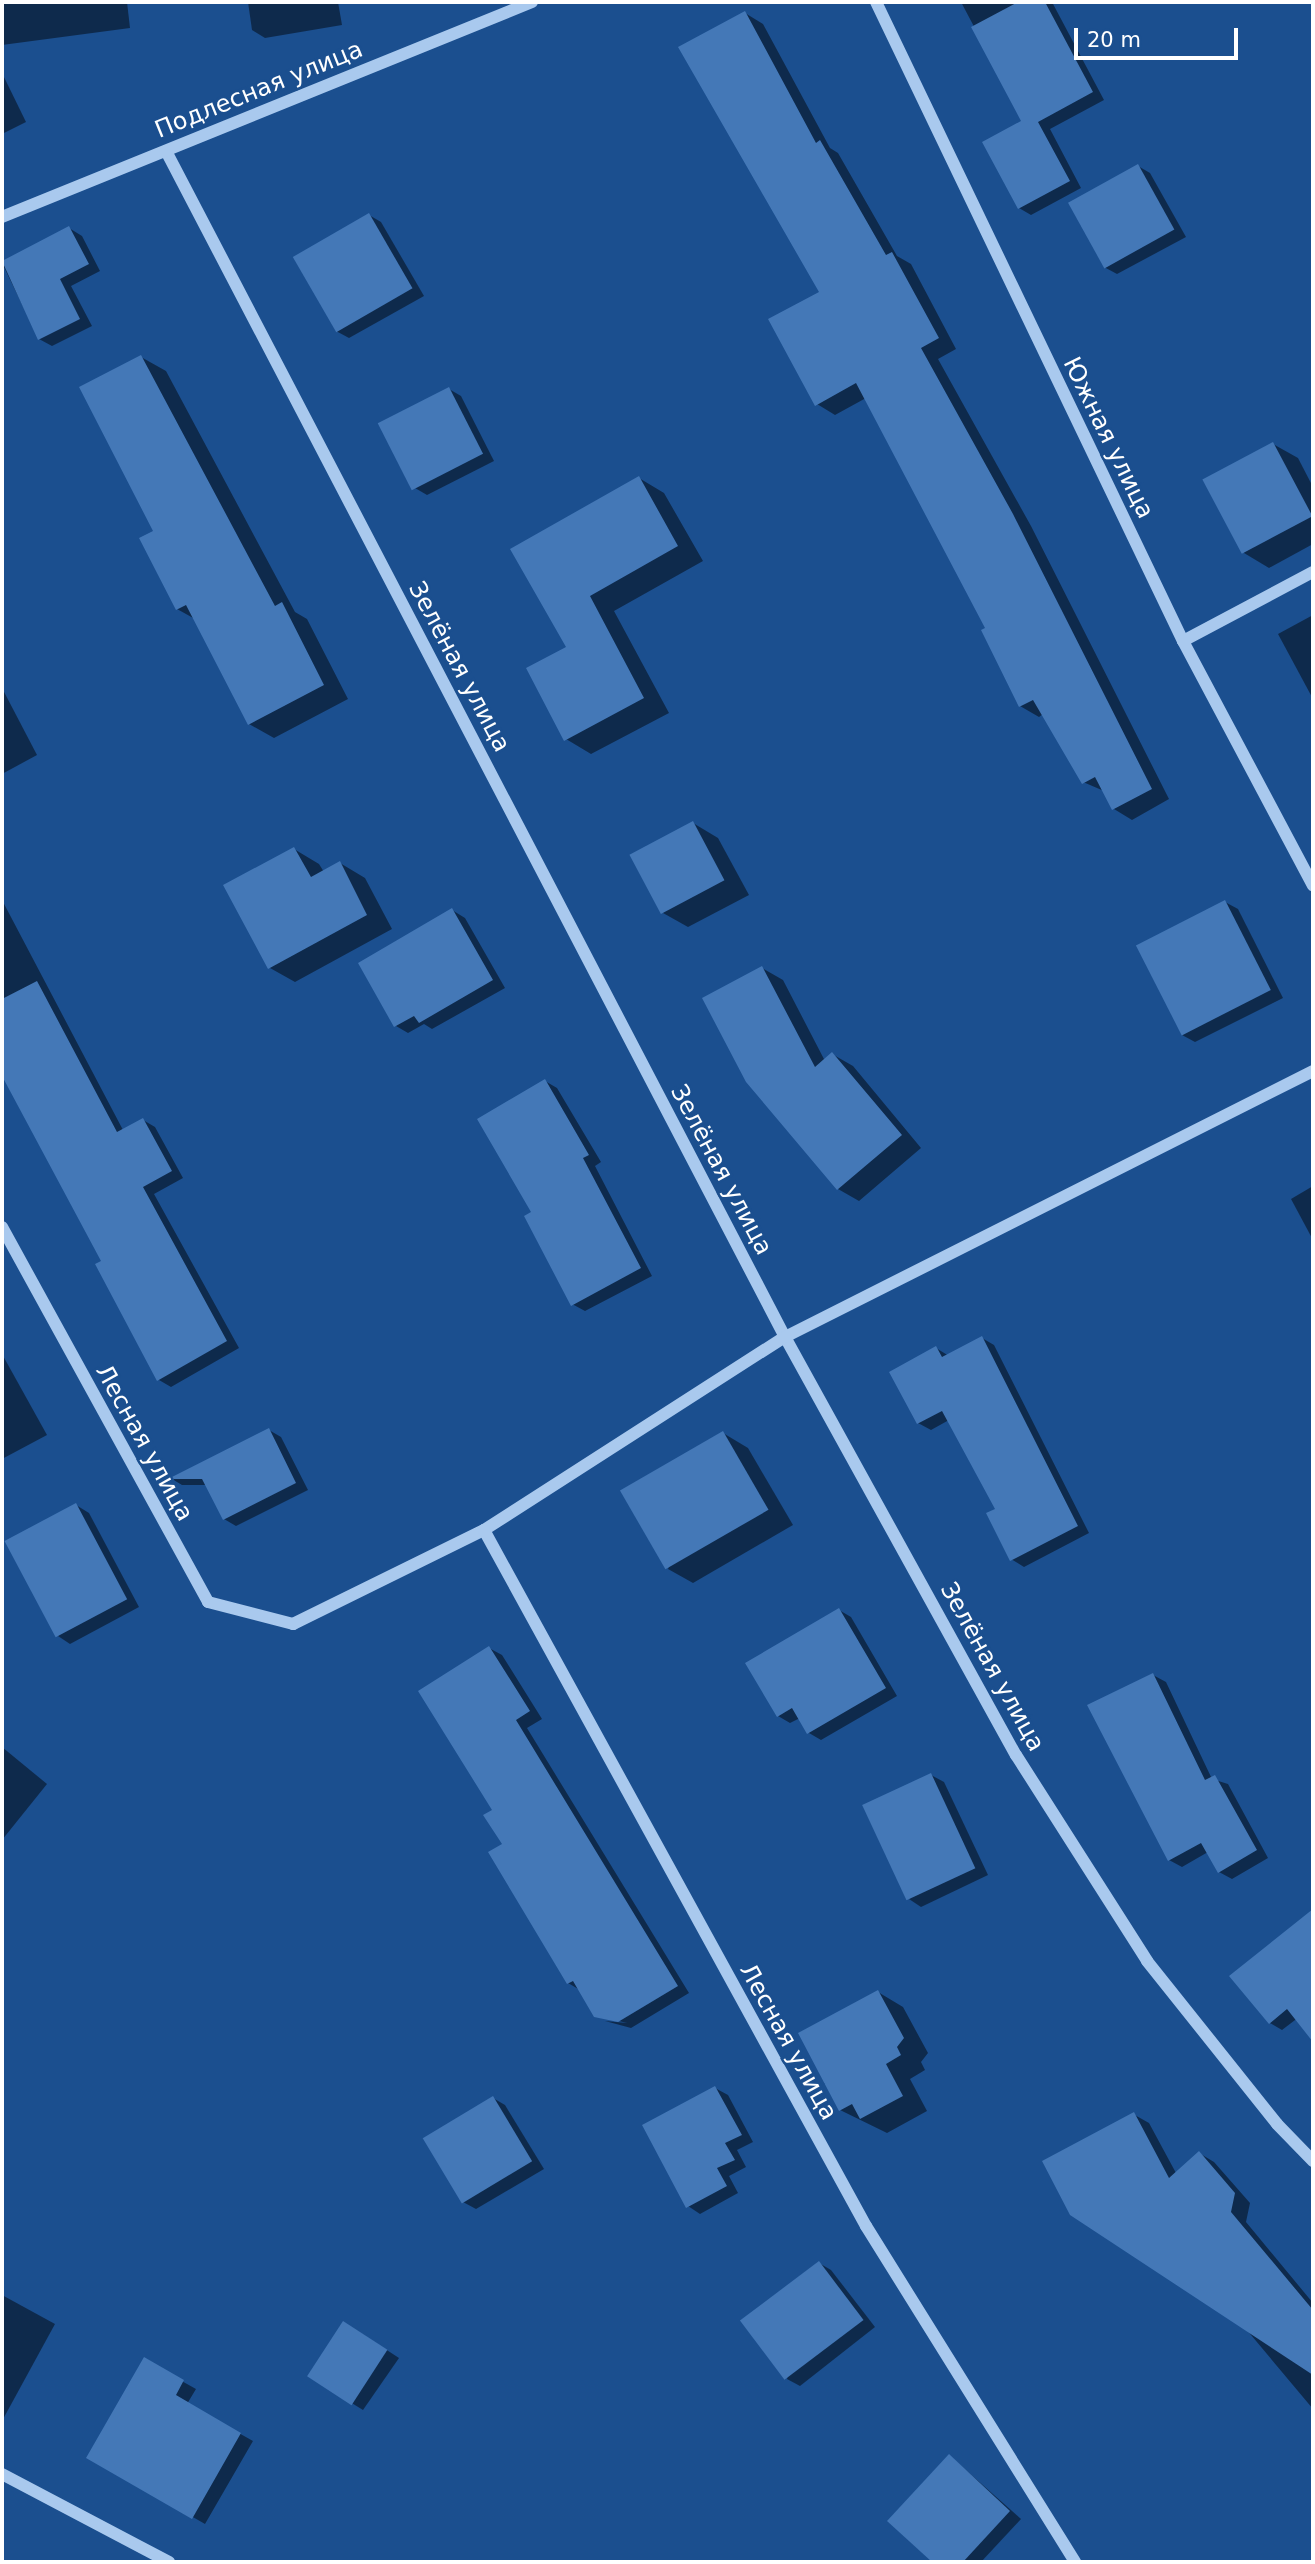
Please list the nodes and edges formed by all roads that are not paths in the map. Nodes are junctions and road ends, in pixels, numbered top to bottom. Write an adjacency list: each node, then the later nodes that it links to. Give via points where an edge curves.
1 (532, 2): 3 (street, Подлесная улица)
2 (876, 2): 6 (street, Южная улица)
3 (166, 151): 4 (street, Подлесная улица); 10 (street, Зелёная улица)
4 (2, 217)
5 (1313, 572): 6 (street)
6 (1183, 641): 7 (street, Южная улица)
7 (1313, 886)
8 (1313, 1071): 10 (street)
9 (2, 1227): 11 (street, Лесная улица, via 208,1602 293,1624)
10 (785, 1337): 11 (street); 12 (street, Зелёная улица, via 1016,1755 1147,1961 1277,2124)
11 (484, 1530): 15 (street, Лесная улица, via 866,2226)
12 (1313, 2161)
13 (2, 2474): 14 (street)
14 (169, 2562)
15 (1075, 2562)

